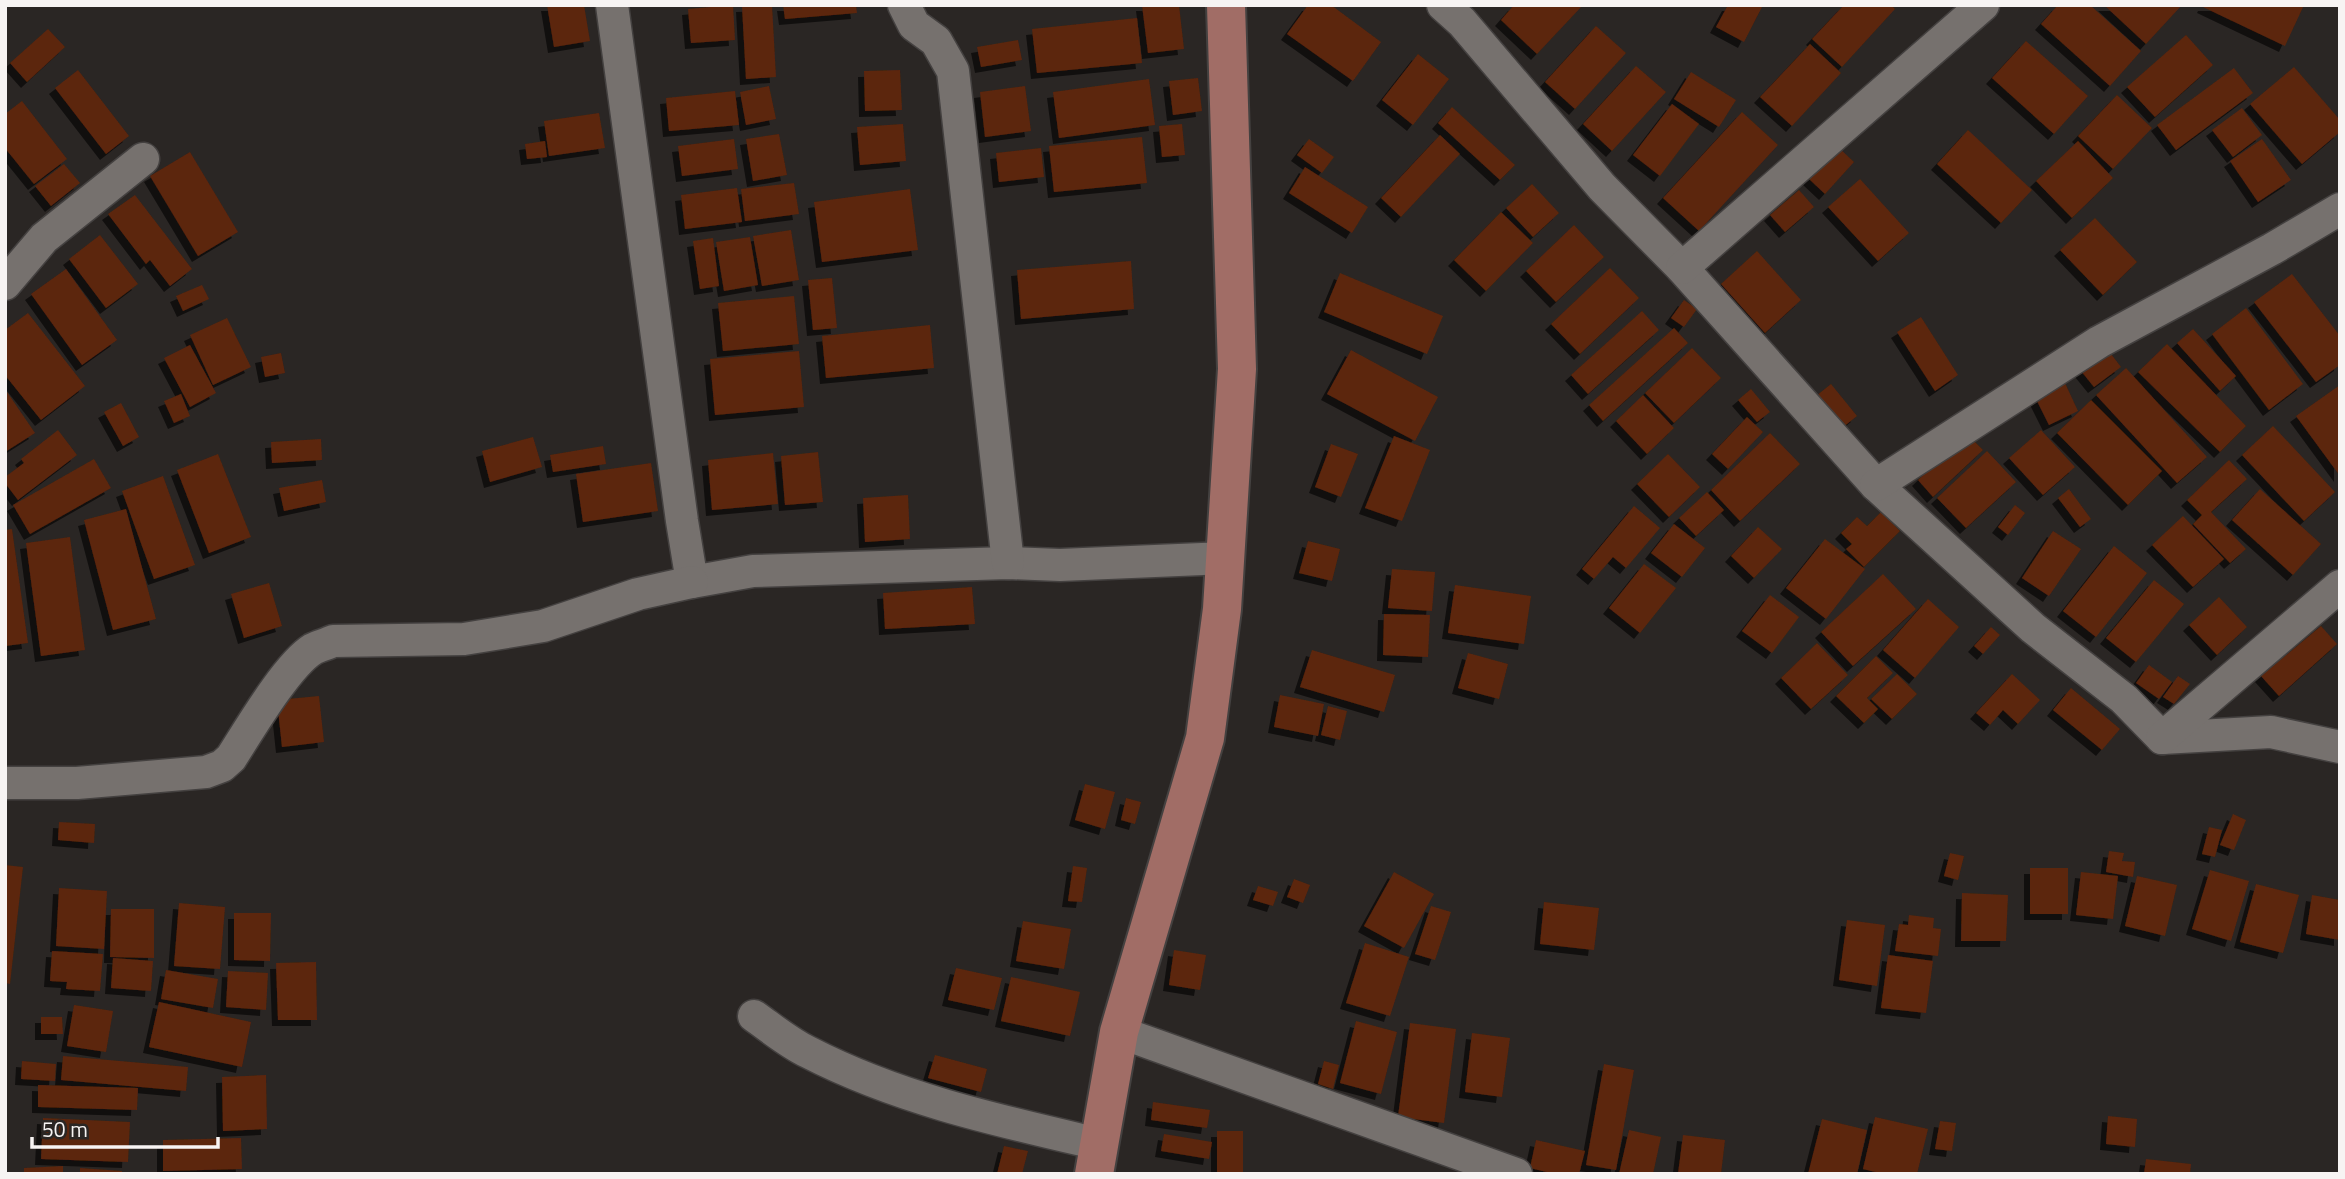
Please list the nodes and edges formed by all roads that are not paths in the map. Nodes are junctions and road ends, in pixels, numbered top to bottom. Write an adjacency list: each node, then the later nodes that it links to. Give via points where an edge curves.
1 (612, 5): 13 (street)
2 (904, 5): 12 (street, via 914,25 936,40 953,71)
3 (1226, 5): 11 (main road, via 1237,369)
4 (1443, 5): 8 (street, via 1602,187)
5 (1983, 5): 8 (street)
6 (143, 159): 9 (street, via 44,238)
7 (2340, 209): 10 (street, via 2099,342)
8 (1682, 268): 10 (street)
9 (5, 284)
10 (1876, 485): 15 (street, via 2033,628 2124,699)
11 (1226, 558): 12 (street); 19 (main road, via 1205,738)
12 (1008, 563): 13 (street, via 754,571)
13 (692, 582): 17 (street, via 638,594 543,626 464,639 333,641 302,659 231,758 206,772 77,783)
14 (2340, 586): 15 (street)
15 (2162, 738): 16 (street, via 2271,732)
16 (2340, 747)
17 (5, 783)
18 (754, 1016): 20 (street, via 806,1051 875,1082)
19 (1119, 1032): 20 (main road); 21 (street)
20 (1097, 1159)
21 (1516, 1174)

